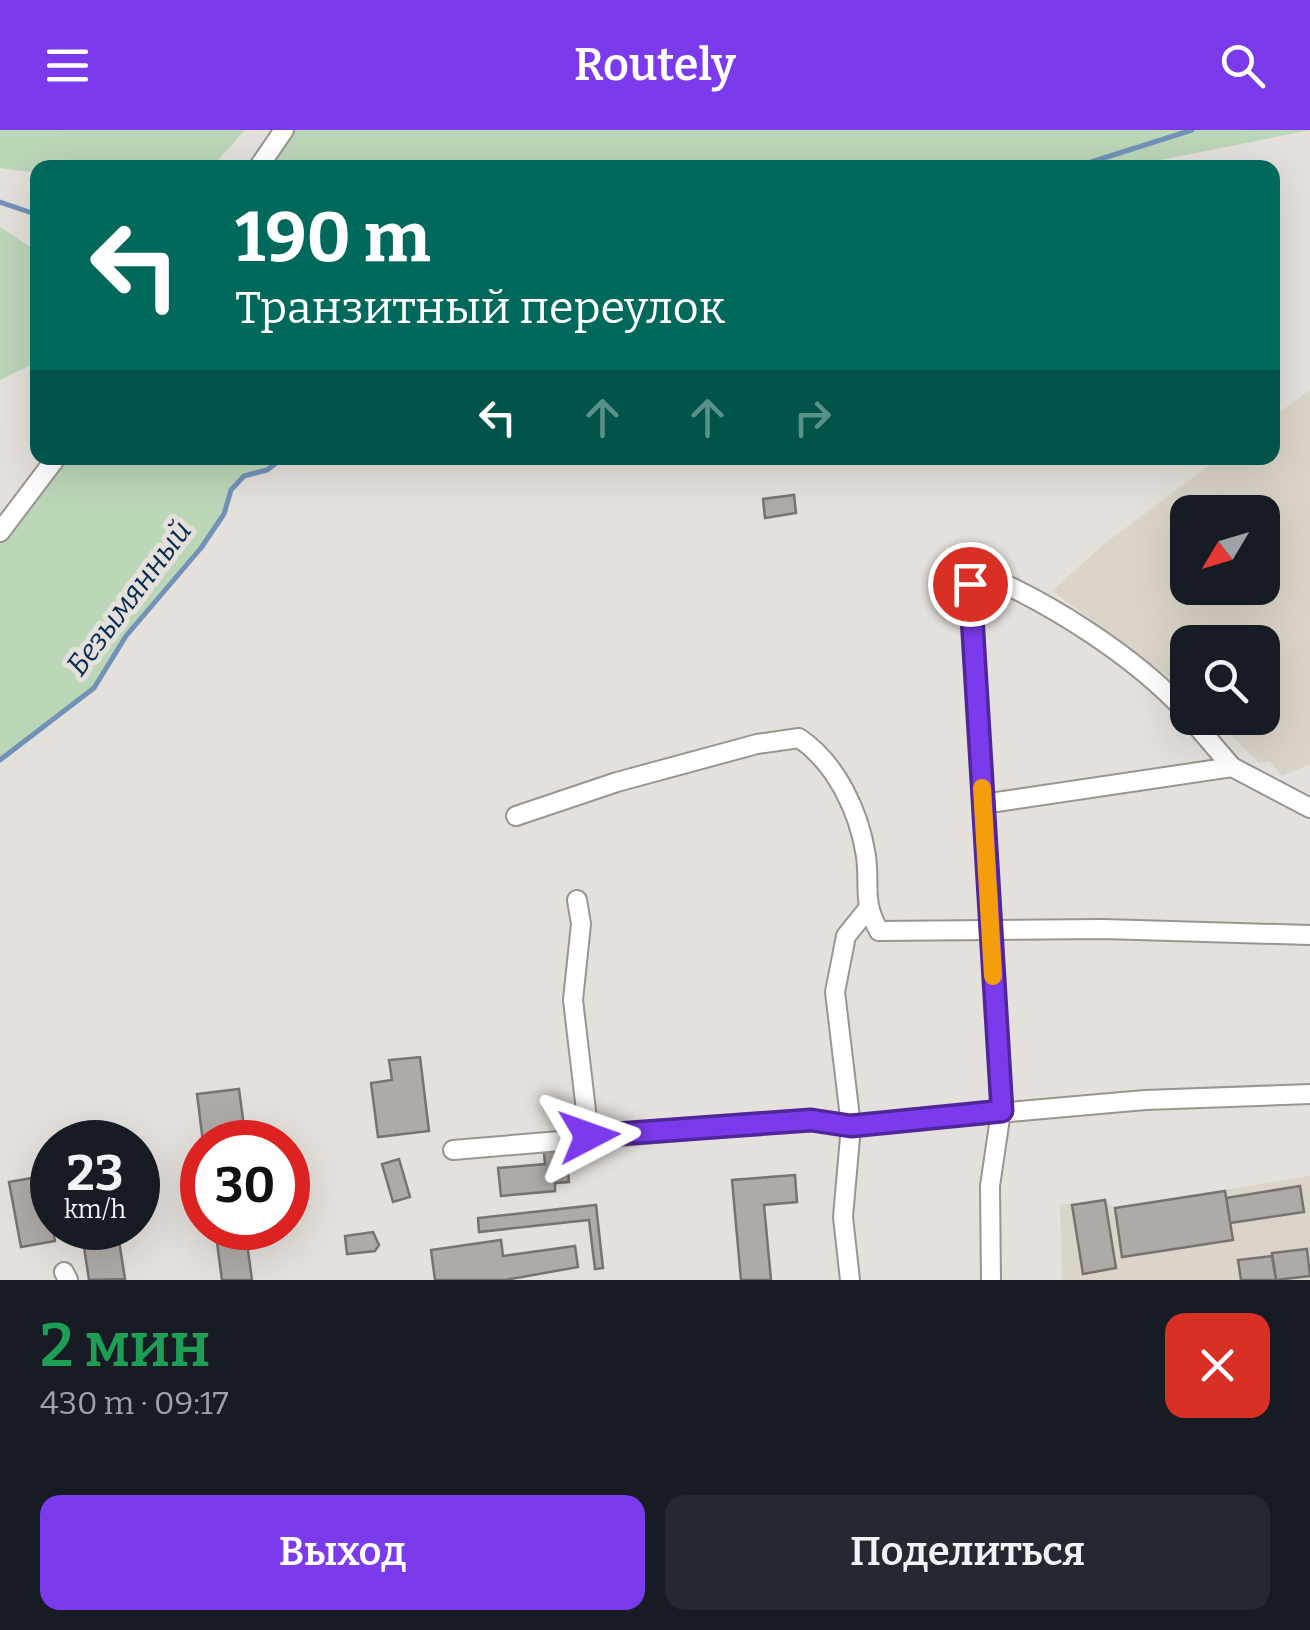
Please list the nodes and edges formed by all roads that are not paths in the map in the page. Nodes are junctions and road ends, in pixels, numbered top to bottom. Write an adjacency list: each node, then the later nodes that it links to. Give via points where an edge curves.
1 (284, 130): 2 (street)
2 (263, 160)
3 (51, 465): 4 (street)
4 (0, 532)
5 (1170, 695): 8 (street, via 1154,677 1027,591 969,569)
6 (1205, 735): 7 (street)
7 (1232, 767): 8 (street); 9 (street)
8 (983, 804): 13 (street)
9 (1310, 808)
10 (516, 816): 12 (street, via 617,782 799,738 823,754 852,808 866,856)
11 (577, 900): 18 (street, via 581,924 572,1000)
12 (866, 910): 13 (street, via 879,931); 17 (street, via 846,936 835,992)
13 (991, 932): 14 (street); 16 (street)
14 (1310, 936)
15 (1310, 1094): 16 (street)
16 (1002, 1111): 17 (street); 21 (street, via 990,1186)
17 (851, 1126): 18 (street, via 811,1120); 20 (street, via 843,1217)
18 (589, 1136): 19 (street)
19 (453, 1150)
20 (850, 1280)
21 (992, 1280)

